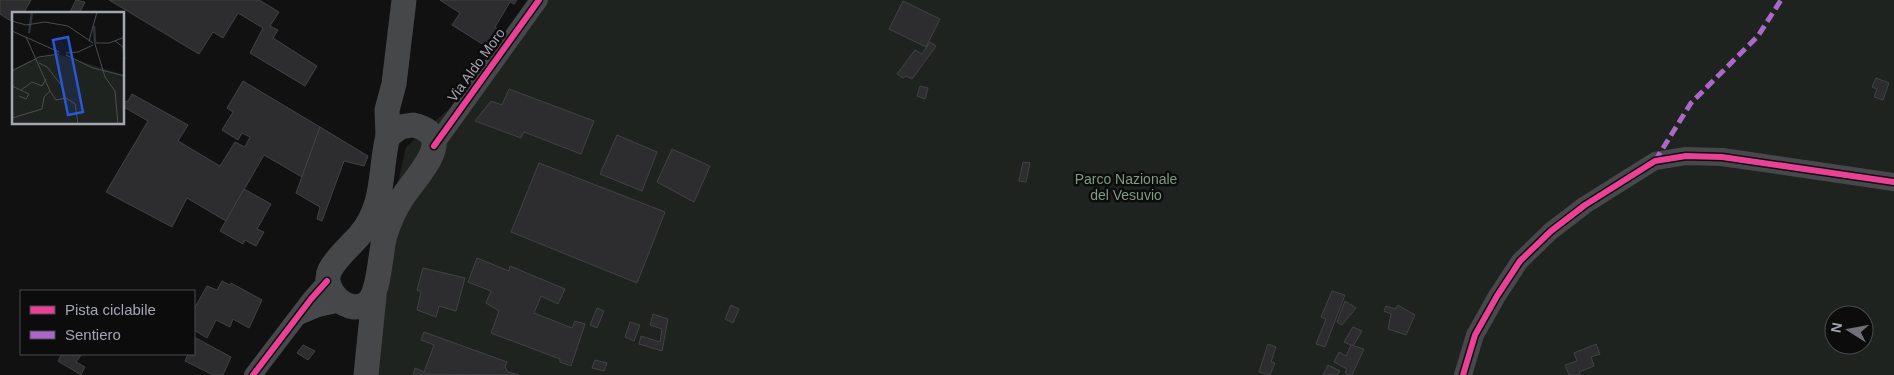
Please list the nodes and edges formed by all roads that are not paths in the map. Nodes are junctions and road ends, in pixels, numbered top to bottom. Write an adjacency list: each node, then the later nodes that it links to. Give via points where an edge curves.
1 (404, 0): 3 (main road)
2 (540, 0): 4 (street, Via Aldo Moro)
3 (394, 84): 5 (main road); 6 (main road, via 387,110)
4 (459, 110): 5 (street, Via Aldo Moro); 5 (street, Via Aldo Moro)
5 (422, 133): 6 (main road, via 400,126); 9 (main road, via 431,156 402,198)
6 (388, 136): 8 (main road, via 383,183 373,212 362,232 330,270)
7 (1894, 182): 13 (street, via 1722,157 1686,156 1655,160 1584,205 1520,261 1496,296 1476,335)
8 (327, 281): 9 (main road, via 332,293); 10 (street)
9 (357, 302): 10 (street, via 318,308); 12 (main road, via 369,343)
10 (299, 316): 11 (street)
11 (253, 375)
12 (366, 375)
13 (1462, 375)

